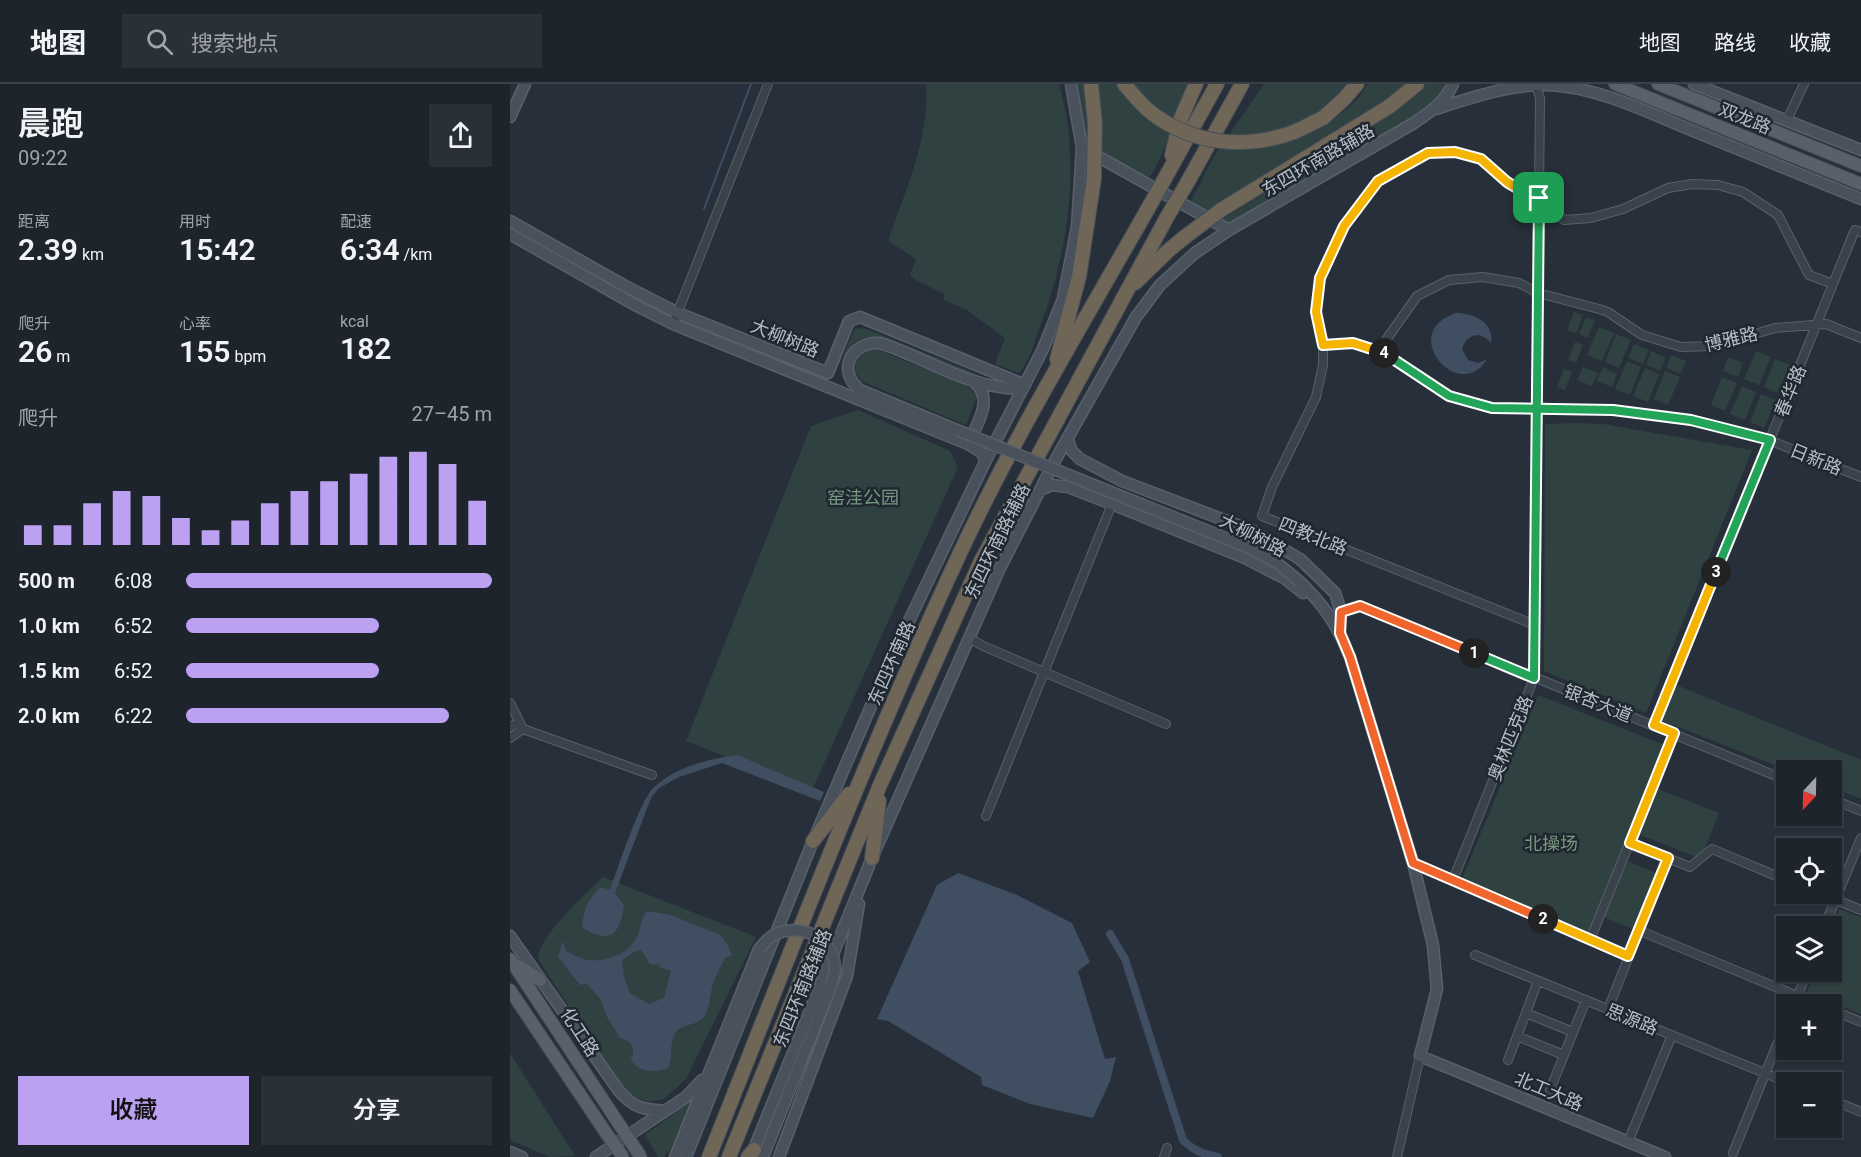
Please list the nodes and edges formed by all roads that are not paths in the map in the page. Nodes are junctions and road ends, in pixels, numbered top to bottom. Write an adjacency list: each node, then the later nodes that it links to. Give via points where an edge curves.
1 (525, 84): 20 (street)
2 (768, 84): 36 (street)
3 (1071, 84): 22 (street)
4 (1091, 84): 44 (highway, bridge, via 1094,179 1088,228 1079,277)
5 (1124, 84): 9 (highway, bridge, via 1153,114 1187,133 1217,142 1249,142 1287,135 1323,118)
6 (1196, 84): 25 (highway, via 1181,118)
7 (1217, 84): 25 (highway)
8 (1242, 84): 34 (highway, bridge)
9 (1357, 84)
10 (1417, 84): 34 (highway, bridge, via 1390,106 1221,210 1169,250)
11 (1453, 84): 19 (street, 东四环南路辅路, via 1448,95)
12 (1549, 84): 17 (street); 18 (street)
13 (1616, 84): 26 (main road, 双龙路)
14 (1658, 84): 24 (main road, 双龙路)
15 (1694, 84): 21 (street)
16 (1804, 84): 21 (street)
17 (1536, 86): 19 (street, via 1490,93); 27 (street, 奥林匹克路, via 1540,98)
18 (1579, 87): 28 (street)
19 (1432, 110): 30 (street, 东四环南路辅路)
20 (510, 117)
21 (1787, 120): 23 (street)
22 (1082, 148): 30 (street); 45 (street, via 1077,227 1063,299)
23 (1861, 150)
24 (1861, 166)
25 (1166, 175): 44 (highway, 东四环南路, bridge)
26 (1861, 184)
27 (1539, 198): 33 (street, via 1564,220 1623,209 1668,188 1692,184 1718,185 1743,192 1778,215 1809,275); 35 (street, 奥林匹克路); 40 (street, via 1507,182 1481,159 1455,152 1428,153 1378,181 1344,226 1320,278 1316,312)
28 (1861, 199)
29 (510, 221): 36 (street, 大柳树路)
30 (1229, 231): 47 (street, 东四环南路辅路, via 1195,253 1160,285 1136,317)
31 (1861, 232): 33 (street, 春华路, via 1856,230)
32 (510, 234): 37 (street, 大柳树路)
33 (1833, 284): 38 (street, 春华路)
34 (1127, 291): 71 (highway, via 981,561)
35 (1538, 293): 38 (street, 博雅路, via 1608,312 1642,335 1681,347 1714,346 1775,328); 41 (street, 博雅路, via 1519,283 1483,277 1449,280 1417,296); 46 (street, 奥林匹克路)
36 (678, 313): 37 (street); 42 (street, 大柳树路)
37 (673, 324): 42 (street, 大柳树路)
38 (1816, 325): 39 (street, 博雅路, via 1827,324); 48 (street, 春华路)
39 (1861, 338)
40 (1323, 345): 41 (street, 日新路, via 1353,343); 56 (street, 四教北路, via 1316,397 1262,516)
41 (1379, 350): 46 (street, 日新路, via 1449,396 1492,408)
42 (826, 379): 45 (street, 大柳树路, via 849,321 860,316); 49 (street, 大柳树路)
43 (975, 383): 45 (street, via 1006,389); 49 (street, via 981,388 984,402); 57 (street, 大柳树路, bridge, via 886,345 867,344 850,357 848,372 860,390 1250,548 1299,581 1317,598)
44 (1048, 386): 70 (highway, 东四环南路, via 961,551)
45 (1024, 387): 50 (street)
46 (1537, 410): 48 (street, 日新路, via 1613,410 1691,420); 56 (street, 奥林匹克路)
47 (1068, 439): 52 (street, via 1071,450 1080,459); 53 (street, 东四环南路辅路)
48 (1770, 440): 51 (street, 日新路); 63 (street, 春华路)
49 (968, 444): 50 (street, 大柳树路)
50 (986, 460): 76 (street, via 896,648)
51 (1861, 477)
52 (1122, 481): 54 (street, via 1117,483); 55 (street, via 1253,531 1300,559 1335,593)
53 (1040, 490): 54 (street, via 1052,485 1068,487); 58 (street, 东四环南路辅路)
54 (1112, 504): 57 (street, via 1284,578); 59 (street)
55 (1341, 612): 57 (street); 60 (street, 银杏大道, via 1360,606)
56 (1535, 625): 60 (street, 奥林匹克路)
57 (1340, 633): 80 (street, 大柳树路)
58 (969, 638): 59 (street); 78 (street, 东四环南路辅路)
59 (1045, 671): 62 (street); 74 (street)
60 (1534, 678): 63 (street, 银杏大道); 82 (street, 奥林匹克路)
61 (510, 703): 64 (street)
62 (1166, 724)
63 (1654, 725): 66 (street, 银杏大道)
64 (521, 726): 65 (street); 67 (street); 68 (street)
65 (510, 727)
66 (1674, 733): 69 (street, 银杏大道); 77 (street)
67 (510, 738)
68 (652, 775)
69 (1776, 776)
70 (861, 778): 76 (highway); 126 (highway, 东四环南路)
71 (880, 785): 78 (highway); 127 (highway)
72 (1842, 803): 73 (street)
73 (1861, 811)
74 (986, 816)
75 (1861, 838): 83 (street)
76 (813, 841): 121 (street)
77 (1630, 843): 79 (street); 89 (street)
78 (872, 858): 84 (street, 东四环南路辅路)
79 (1668, 858): 81 (street, via 1690,867 1712,849); 87 (street)
80 (1413, 863): 82 (street); 107 (street, 大柳树路, via 1433,945 1437,989)
81 (1776, 876)
82 (1453, 880): 89 (street)
83 (1842, 883)
84 (861, 887): 120 (street, 东四环南路辅路); 128 (street, via 847,976)
85 (1842, 903): 86 (street)
86 (1861, 910)
87 (1638, 930): 91 (street); 96 (street)
88 (510, 936): 93 (street)
89 (1590, 940): 91 (street)
90 (1475, 955): 94 (street, 思源路)
91 (1628, 956): 98 (street)
92 (512, 961): 93 (main road); 125 (main road, 化工路, bridge)
93 (540, 980): 114 (street, via 630,1104)
94 (1538, 981): 97 (street, 思源路); 99 (street)
95 (510, 990): 124 (main road, 化工路, bridge)
96 (1792, 994)
97 (1586, 1000): 98 (street, 思源路); 102 (street)
98 (1608, 1009): 103 (street, 思源路)
99 (1526, 1014): 102 (street); 104 (street)
100 (1842, 1014): 101 (street)
101 (1861, 1022)
102 (1573, 1032): 106 (street)
103 (1672, 1035): 110 (street, 思源路); 116 (street)
104 (1517, 1036): 106 (street); 108 (street)
105 (1776, 1048): 110 (street)
106 (1564, 1055): 112 (street)
107 (1420, 1056): 116 (street, 北工大路); 130 (street)
108 (1508, 1060)
109 (708, 1073): 114 (street, via 686,1097); 120 (street, bridge, via 759,949 770,936 786,930 805,930 818,936 830,950 835,968 831,986); 121 (street)
110 (1766, 1073): 111 (street, 思源路); 119 (street)
111 (1776, 1077)
112 (1550, 1090)
113 (1842, 1104): 115 (street)
114 (665, 1111): 123 (street)
115 (1861, 1112)
116 (1628, 1142): 131 (street, 北工大路)
117 (1167, 1148): 129 (street)
118 (510, 1152): 122 (street)
119 (1733, 1153)
120 (754, 1155)
121 (677, 1156)
122 (522, 1157)
123 (596, 1157)
124 (623, 1157)
125 (641, 1157)
126 (709, 1157)
127 (729, 1157)
128 (779, 1157)
129 (1164, 1157)
130 (1397, 1157)
131 (1665, 1157)

